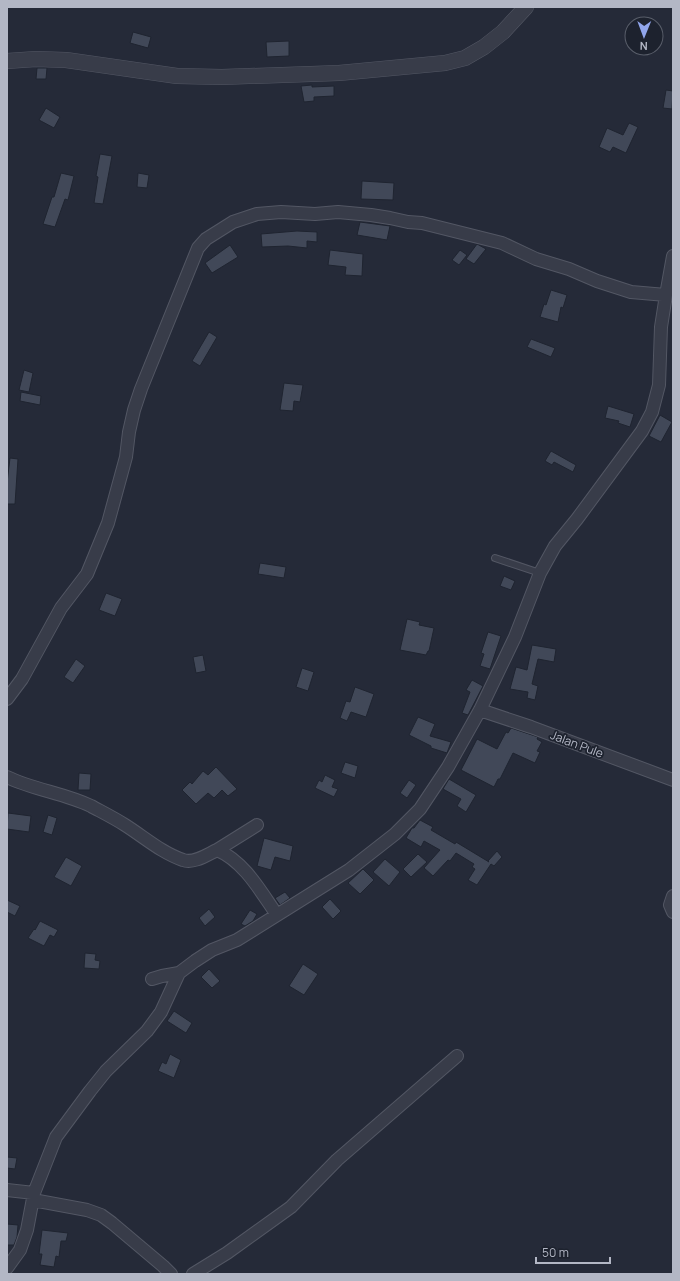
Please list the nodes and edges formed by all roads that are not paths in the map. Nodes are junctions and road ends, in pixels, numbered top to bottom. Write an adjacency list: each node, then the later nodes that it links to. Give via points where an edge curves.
1 (526, 7): 2 (street, via 504,32 484,47 465,58 444,63 339,73 222,77 177,76 66,60)
2 (7, 61)
3 (673, 256): 4 (street)
4 (666, 295): 5 (street); 8 (street, via 631,292 597,282 502,243 422,223 338,212 257,214 233,222 206,239 198,248 147,371 134,410 126,457 108,523 87,574 61,608 22,679)
5 (667, 328): 7 (street, via 652,412 642,431 555,546)
6 (495, 558): 7 (lane)
7 (540, 573): 9 (street, via 515,637)
8 (7, 699)
9 (480, 710): 11 (street, Jalan Pule); 14 (street, via 448,767 420,809 396,834 349,870)
10 (7, 777): 13 (street, via 91,806 182,860 194,860)
11 (673, 780)
12 (257, 825): 13 (street)
13 (217, 850): 14 (street, via 233,859 242,868)
14 (277, 915): 15 (street, via 237,940 195,961)
15 (179, 973): 16 (street); 19 (street, via 161,1012 147,1031 106,1071 56,1137)
16 (152, 979)
17 (457, 1056): 22 (street, via 337,1160 291,1207)
18 (7, 1190): 19 (street)
19 (34, 1196): 20 (street, via 20,1250); 21 (street, via 101,1215)
20 (7, 1268)
21 (171, 1274)
22 (193, 1274)

